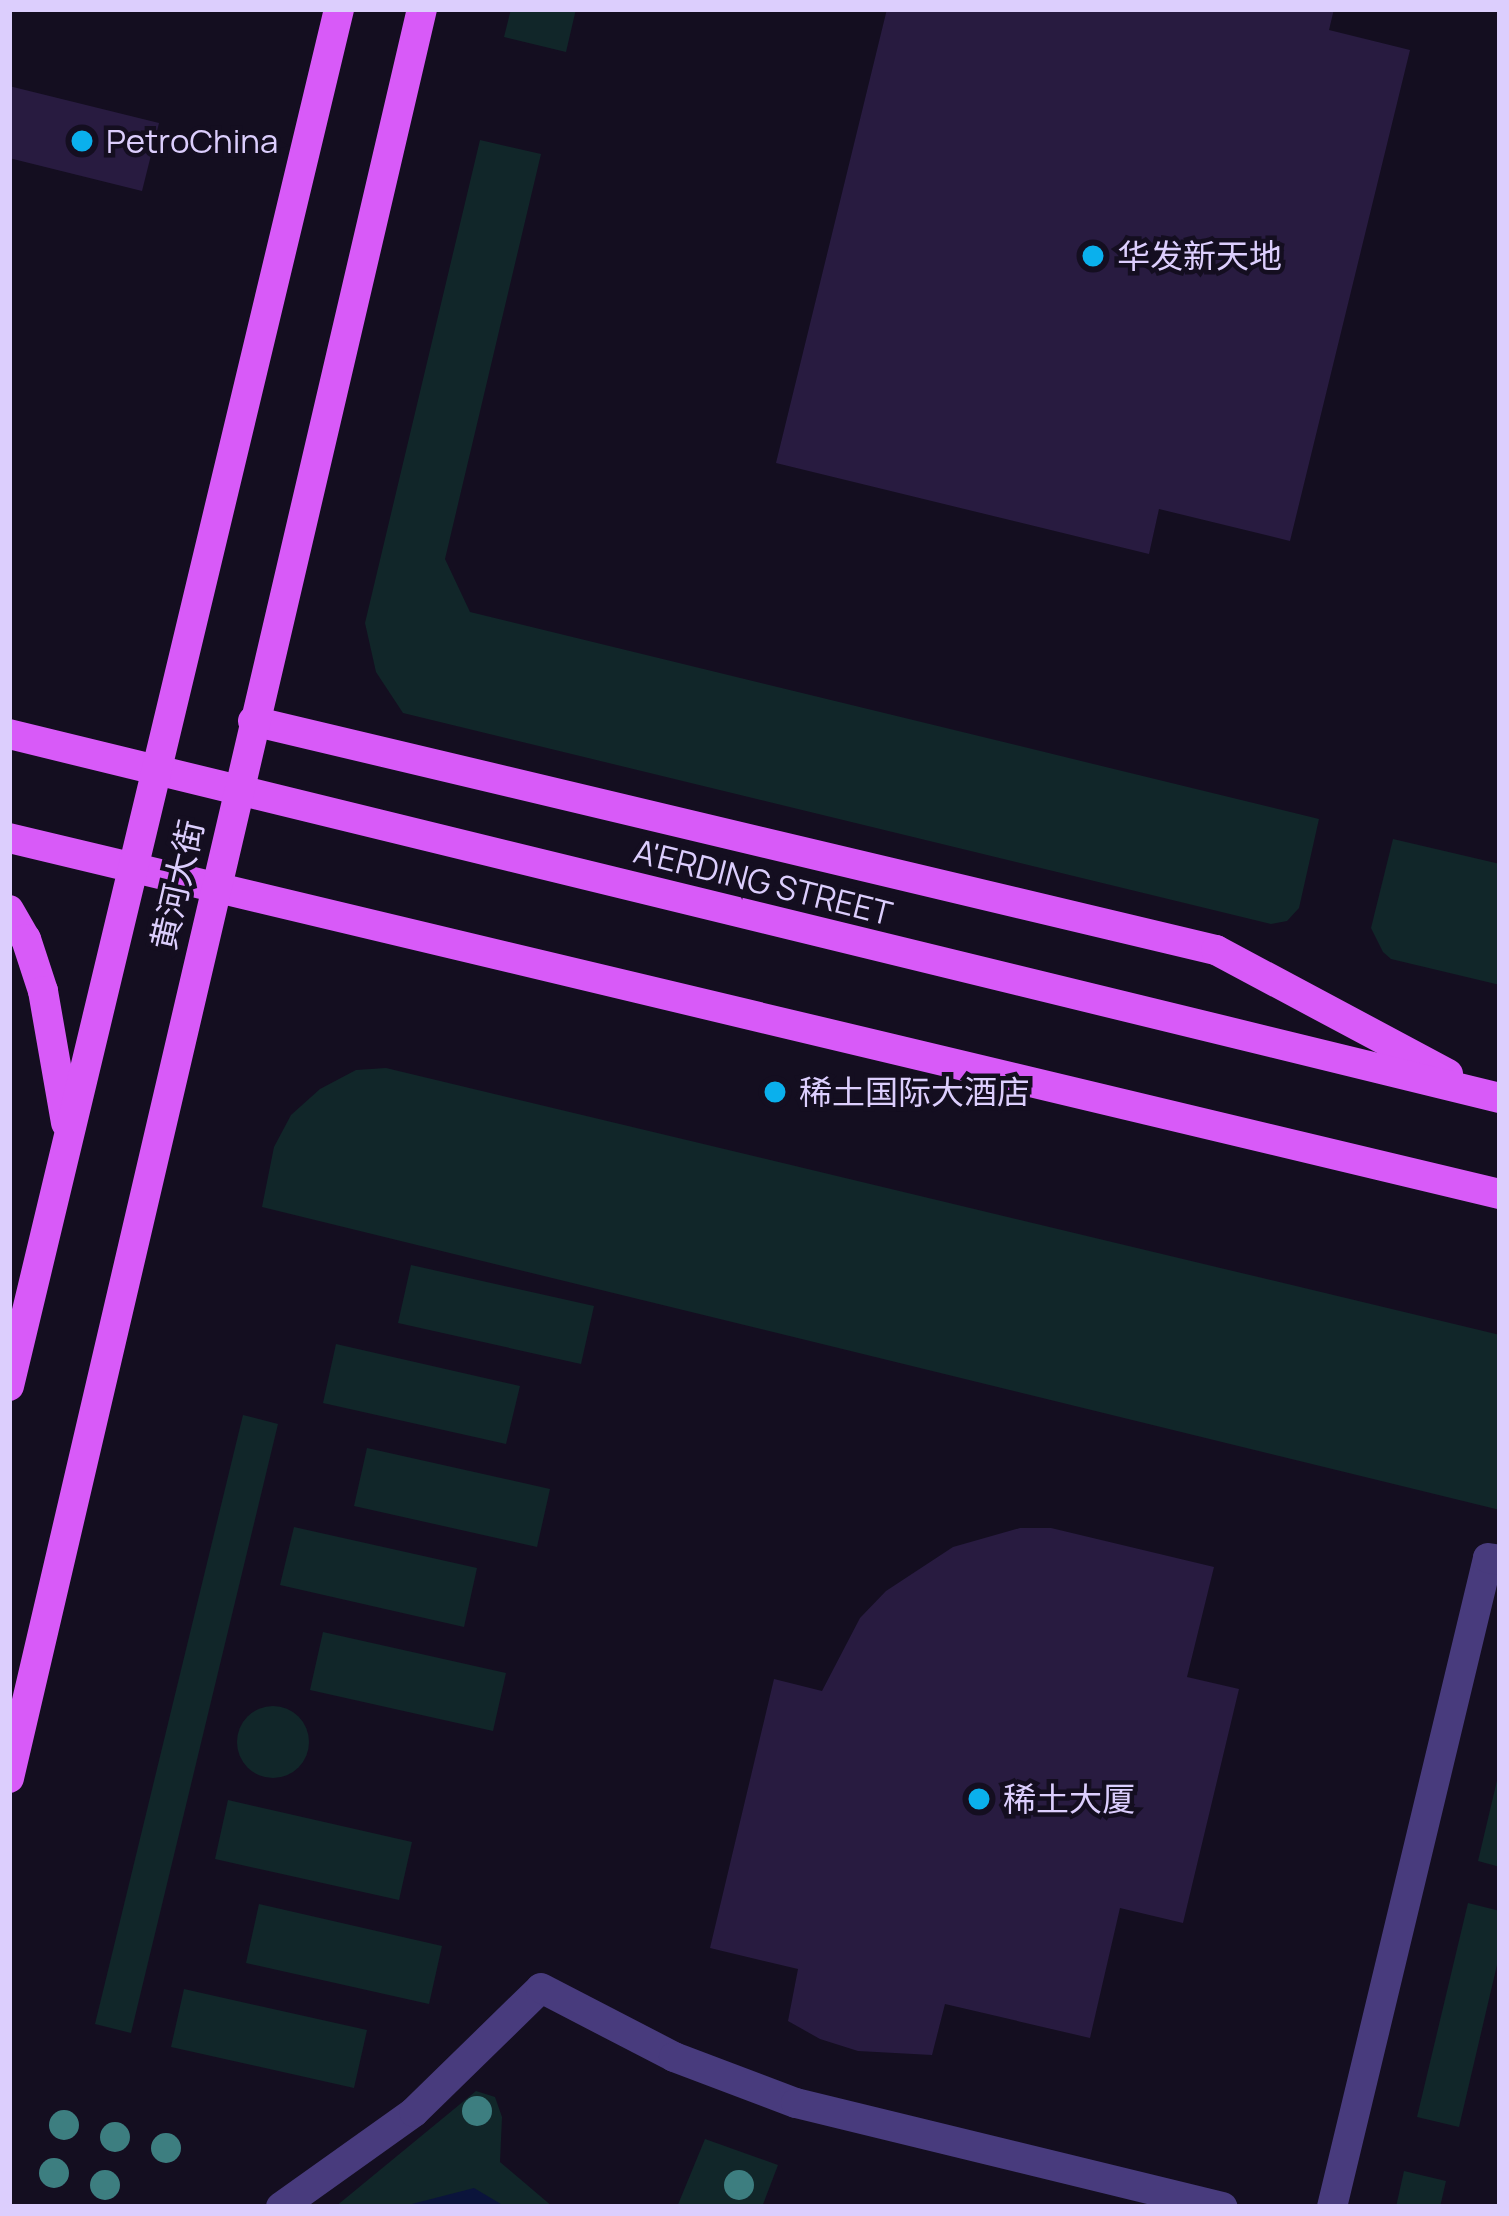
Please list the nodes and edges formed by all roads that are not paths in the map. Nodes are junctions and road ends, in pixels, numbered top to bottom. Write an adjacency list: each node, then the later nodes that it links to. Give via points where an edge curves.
1 (339, 9): 5 (main road, 黄河大街)
2 (422, 9): 3 (main road, 黄河大街)
3 (254, 721): 6 (main road, 黄河大街); 11 (main road, via 1216,950)
4 (9, 734): 5 (main road, A'ERDING STREET)
5 (155, 770): 6 (main road, A'ERDING STREET); 8 (main road, 黄河大街)
6 (236, 791): 9 (main road, 黄河大街); 11 (main road, A'ERDING STREET)
7 (9, 838): 8 (main road)
8 (132, 866): 9 (main road); 12 (main road, 黄河大街)
9 (214, 887): 13 (main road); 16 (main road, 黄河大街)
10 (9, 910): 12 (main road, via 43,991)
11 (1492, 1096)
12 (68, 1137): 14 (main road, 黄河大街)
13 (1500, 1194)
14 (9, 1386)
15 (1500, 1560): 19 (street, via 1488,1558)
16 (9, 1778)
17 (280, 2207): 18 (street, via 414,2112 541,1988 674,2057 796,2103)
18 (1223, 2207)
19 (1332, 2207)

